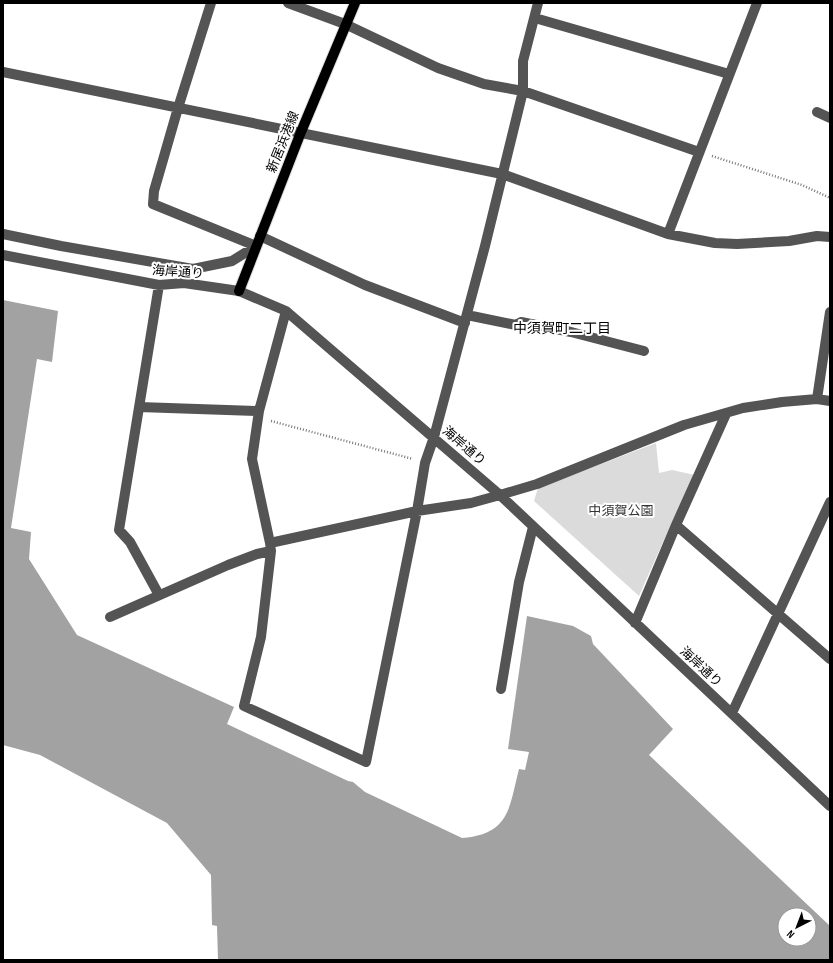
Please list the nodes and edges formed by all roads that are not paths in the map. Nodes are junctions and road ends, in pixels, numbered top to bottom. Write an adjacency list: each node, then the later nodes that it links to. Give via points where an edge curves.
1 (211, 3): 11 (street)
2 (288, 3): 7 (street)
3 (355, 3): 7 (main road, 新居浜港線)
4 (538, 3): 6 (street)
5 (757, 3): 9 (street)
6 (535, 18): 9 (street); 10 (street, via 524,61)
7 (345, 24): 10 (street, via 438,68 484,84); 14 (main road, 新居浜港線)
8 (3, 72): 11 (street)
9 (729, 74): 15 (street)
10 (523, 91): 15 (street); 16 (street)
11 (178, 108): 14 (street); 21 (street, via 154,192 153,204)
12 (817, 112): 13 (street)
13 (830, 118)
14 (301, 132): 16 (street); 19 (main road, 新居浜港線)
15 (699, 152): 18 (street)
16 (502, 174): 18 (street); 27 (street)
17 (3, 234): 21 (street, via 193,269 232,261)
18 (668, 234): 20 (street, via 715,243 737,244)
19 (260, 236): 21 (main road, 新居浜港線); 27 (street, via 365,285)
20 (830, 237)
21 (256, 246): 24 (main road, 新居浜港線)
22 (3, 255): 23 (street, 海岸通り)
23 (158, 285): 24 (street, 海岸通り, via 184,283); 31 (street)
24 (239, 291): 25 (street, 海岸通り)
25 (286, 311): 32 (street); 34 (street, 海岸通り)
26 (830, 312): 29 (street)
27 (466, 319): 28 (street, via 516,325 521,322); 34 (street)
28 (644, 351)
29 (817, 399): 30 (street); 33 (street, via 743,408)
30 (830, 401)
31 (139, 406): 32 (street); 41 (street, via 119,530 130,542)
32 (259, 414): 40 (street, via 252,459)
33 (726, 414): 35 (street, via 684,426 537,484); 38 (street)
34 (434, 437): 35 (street, 海岸通り); 37 (street, via 425,463)
35 (500, 495): 37 (street, via 471,503); 39 (street, 海岸通り)
36 (830, 502): 42 (street)
37 (417, 512): 40 (street); 40 (street, via 366,762 244,706 261,637)
38 (676, 525): 42 (street); 44 (street)
39 (534, 527): 44 (street, 海岸通り); 46 (street, via 519,582)
40 (271, 547): 41 (street)
41 (159, 596): 43 (street)
42 (778, 614): 45 (street); 47 (street)
43 (110, 617)
44 (635, 623): 47 (street, 海岸通り)
45 (830, 659)
46 (501, 689)
47 (732, 713): 48 (street, 海岸通り)
48 (830, 806)

